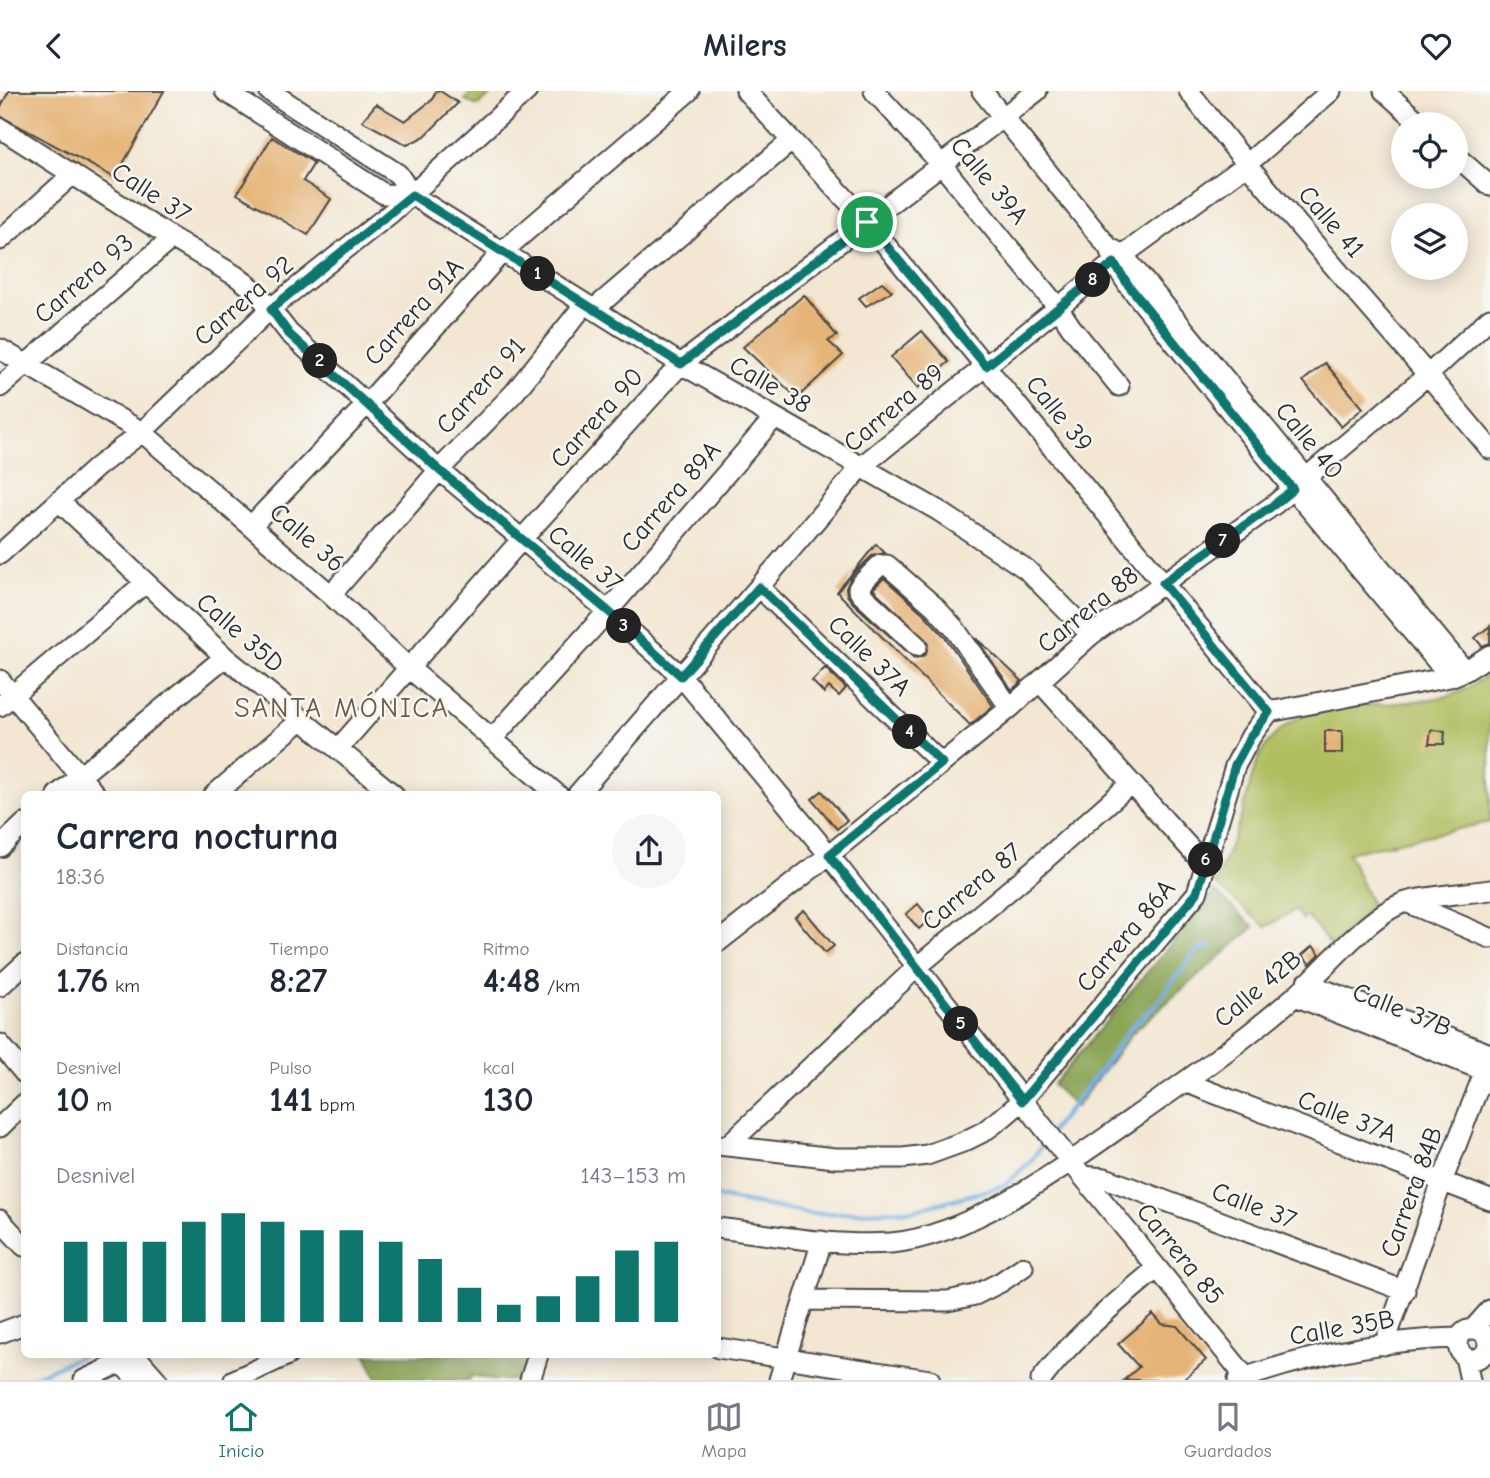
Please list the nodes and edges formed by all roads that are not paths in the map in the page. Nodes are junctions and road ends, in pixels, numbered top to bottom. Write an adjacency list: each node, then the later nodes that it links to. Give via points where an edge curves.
1 (225, 91): 21 (street, Calle 38, via 384,194)
2 (268, 91): 21 (street, Calle 38, via 398,174)
3 (527, 91): 21 (street, Carrera 92)
4 (689, 91): 25 (street, Carrera 91A)
5 (746, 91): 15 (street, Calle 39)
6 (874, 91): 16 (street, Calle 39A)
7 (982, 91): 13 (street, Calle 40)
8 (1037, 91): 13 (street, Carrera 90)
9 (1189, 91): 17 (street, Calle 41)
10 (1331, 91): 17 (street, Carrera 89)
11 (1384, 91): 12 (street)
12 (1408, 112)
13 (1003, 118): 16 (street, Carrera 90); 26 (street, Calle 40)
14 (0, 128): 19 (street, Calle 37)
15 (791, 141): 22 (street, Calle 39); 27 (street, Carrera 91)
16 (942, 165): 22 (street, Carrera 90); 29 (street, Calle 39A)
17 (1246, 165): 26 (street, Carrera 89); 35 (street, Calle 41)
18 (1468, 167): 20 (street)
19 (72, 174): 23 (street, Calle 37); 24 (street)
20 (1490, 186)
21 (412, 195): 25 (street, Calle 38); 28 (street, Carrera 92)
22 (867, 222): 32 (street, Carrera 90); 34 (street, Calle 39)
23 (172, 238): 28 (street, Calle 37, via 236,275); 33 (street, Carrera 93)
24 (0, 240)
25 (503, 251): 27 (street, Calle 38); 38 (street, Carrera 91A)
26 (1116, 255): 29 (street, Carrera 89); 44 (street, Calle 40)
27 (589, 307): 32 (street, Calle 38); 43 (street, Carrera 91, via 514,394)
28 (271, 309): 38 (street, Calle 37, via 289,334); 40 (street, Carrera 92)
29 (1059, 309): 34 (street, Carrera 89); 36 (street, Calle 39A)
30 (1490, 319): 35 (street, Carrera 88)
31 (0, 349): 33 (street, Calle 36)
32 (681, 364): 39 (street, Calle 38); 47 (street, Carrera 90)
33 (25, 365): 37 (street, Carrera 93); 40 (street, Calle 36)
34 (986, 366): 42 (street, Carrera 89); 50 (street, Calle 39)
35 (1429, 374): 41 (street, Calle 41); 44 (street, Carrera 88)
36 (1119, 386)
37 (0, 387)
38 (367, 404): 43 (street, Calle 37); 46 (street, Carrera 91A)
39 (774, 418): 42 (street, Calle 38); 53 (street, Carrera 89A)
40 (142, 432): 45 (street, Carrera 92); 46 (street, Calle 36)
41 (1490, 449)
42 (862, 466): 51 (street, Carrera 89); 54 (street, Calle 38, via 1026,569)
43 (439, 470): 47 (street, Calle 37); 52 (street, Carrera 91)
44 (1300, 484): 50 (street, Carrera 88); 59 (street, Calle 40)
45 (60, 502): 48 (street, Carrera 92); 49 (street, Calle 35D)
46 (252, 525): 52 (street, Calle 36)
47 (521, 540): 53 (street, Calle 37); 58 (street, Carrera 90)
48 (0, 554)
49 (145, 583): 57 (street, Calle 35D); 62 (street)
50 (1163, 583): 54 (street, Carrera 88); 64 (street, Calle 39)
51 (759, 587): 60 (street, Carrera 89); 68 (street, Calle 37A)
52 (331, 595): 58 (street, Calle 36)
53 (608, 611): 60 (street, Calle 37); 66 (street, Carrera 89A)
54 (1091, 635): 61 (street, Carrera 88)
55 (917, 646): 63 (street, via 858,589 880,565 887,565 955,629)
56 (1490, 655): 59 (street)
57 (225, 657): 65 (street, Calle 35D); 69 (street)
58 (409, 668): 66 (street, Calle 36); 67 (street, Carrera 90)
59 (1457, 674): 64 (street)
60 (681, 676): 76 (street, Carrera 89); 79 (street, Calle 37)
61 (1040, 682): 63 (street, Carrera 88); 70 (street)
62 (4, 693): 69 (street)
63 (1010, 708): 68 (street, Carrera 88)
64 (1269, 712): 80 (street, Carrera 86A, via 1235,765)
65 (301, 720): 67 (street, Calle 35D); 73 (street)
66 (492, 739): 75 (street, Calle 36)
67 (338, 749): 74 (street, Calle 35D)
68 (942, 763): 79 (street, Carrera 88)
69 (79, 775): 71 (street); 72 (street)
70 (1130, 785): 80 (street); 86 (street, Carrera 87)
71 (61, 791)
72 (93, 791)
73 (219, 791)
74 (382, 791)
75 (553, 791)
76 (580, 791)
77 (21, 827): 78 (street)
78 (0, 846)
79 (829, 855): 83 (street, Carrera 88); 86 (street, Calle 37)
80 (1205, 865): 93 (street, Carrera 86A, via 1197,893)
81 (1490, 890): 82 (street, Calle 42B)
82 (1405, 902): 84 (street); 88 (street, Calle 42B, via 1373,921)
83 (721, 936)
84 (1490, 938)
85 (21, 967): 87 (street)
86 (917, 967): 93 (street, Calle 37); 96 (street, Carrera 87)
87 (0, 986)
88 (1301, 989): 90 (street, Calle 37B); 92 (street, Calle 42B)
89 (0, 1044): 91 (street)
90 (1489, 1064): 98 (street, Carrera 84B)
91 (21, 1069)
92 (1185, 1083): 97 (street, Calle 42B); 98 (street, Calle 37A)
93 (1022, 1101): 96 (street, Carrera 86A, via 963,1142 903,1158 835,1158); 97 (street, Calle 37)
94 (21, 1107): 95 (street)
95 (0, 1127)
96 (722, 1145)
97 (1072, 1163): 102 (street, via 942,1231 892,1243); 105 (street, Carrera 85); 106 (street, Calle 37)
98 (1442, 1181): 99 (street, Calle 37A); 106 (street, Carrera 84B)
99 (1490, 1200)
100 (0, 1220): 103 (street)
101 (721, 1228): 102 (street)
102 (822, 1241): 107 (street)
103 (21, 1243)
104 (1023, 1267): 107 (street, via 975,1295 948,1301)
105 (1157, 1268): 119 (street, Carrera 85); 126 (street, via 1092,1323)
106 (1405, 1291): 112 (street, Carrera 84B)
107 (804, 1300): 117 (street)
108 (1490, 1310): 111 (street)
109 (21, 1325): 110 (street)
110 (0, 1333)
111 (1477, 1336): 112 (street, Calle 35B); 114 (street, via 1460,1352); 114 (street, via 1489,1346 1485,1354 1472,1360)
112 (1384, 1345): 119 (street, Calle 35B, via 1336,1351)
113 (721, 1348): 117 (street)
114 (1465, 1357): 127 (street)
115 (282, 1358): 122 (street)
116 (537, 1358): 123 (street)
117 (786, 1358): 124 (street); 125 (street)
118 (118, 1365): 120 (street); 121 (street)
119 (1244, 1379)
120 (137, 1380)
121 (157, 1380)
122 (234, 1380)
123 (530, 1380)
124 (779, 1380)
125 (930, 1380)
126 (1041, 1380)
127 (1470, 1380)

